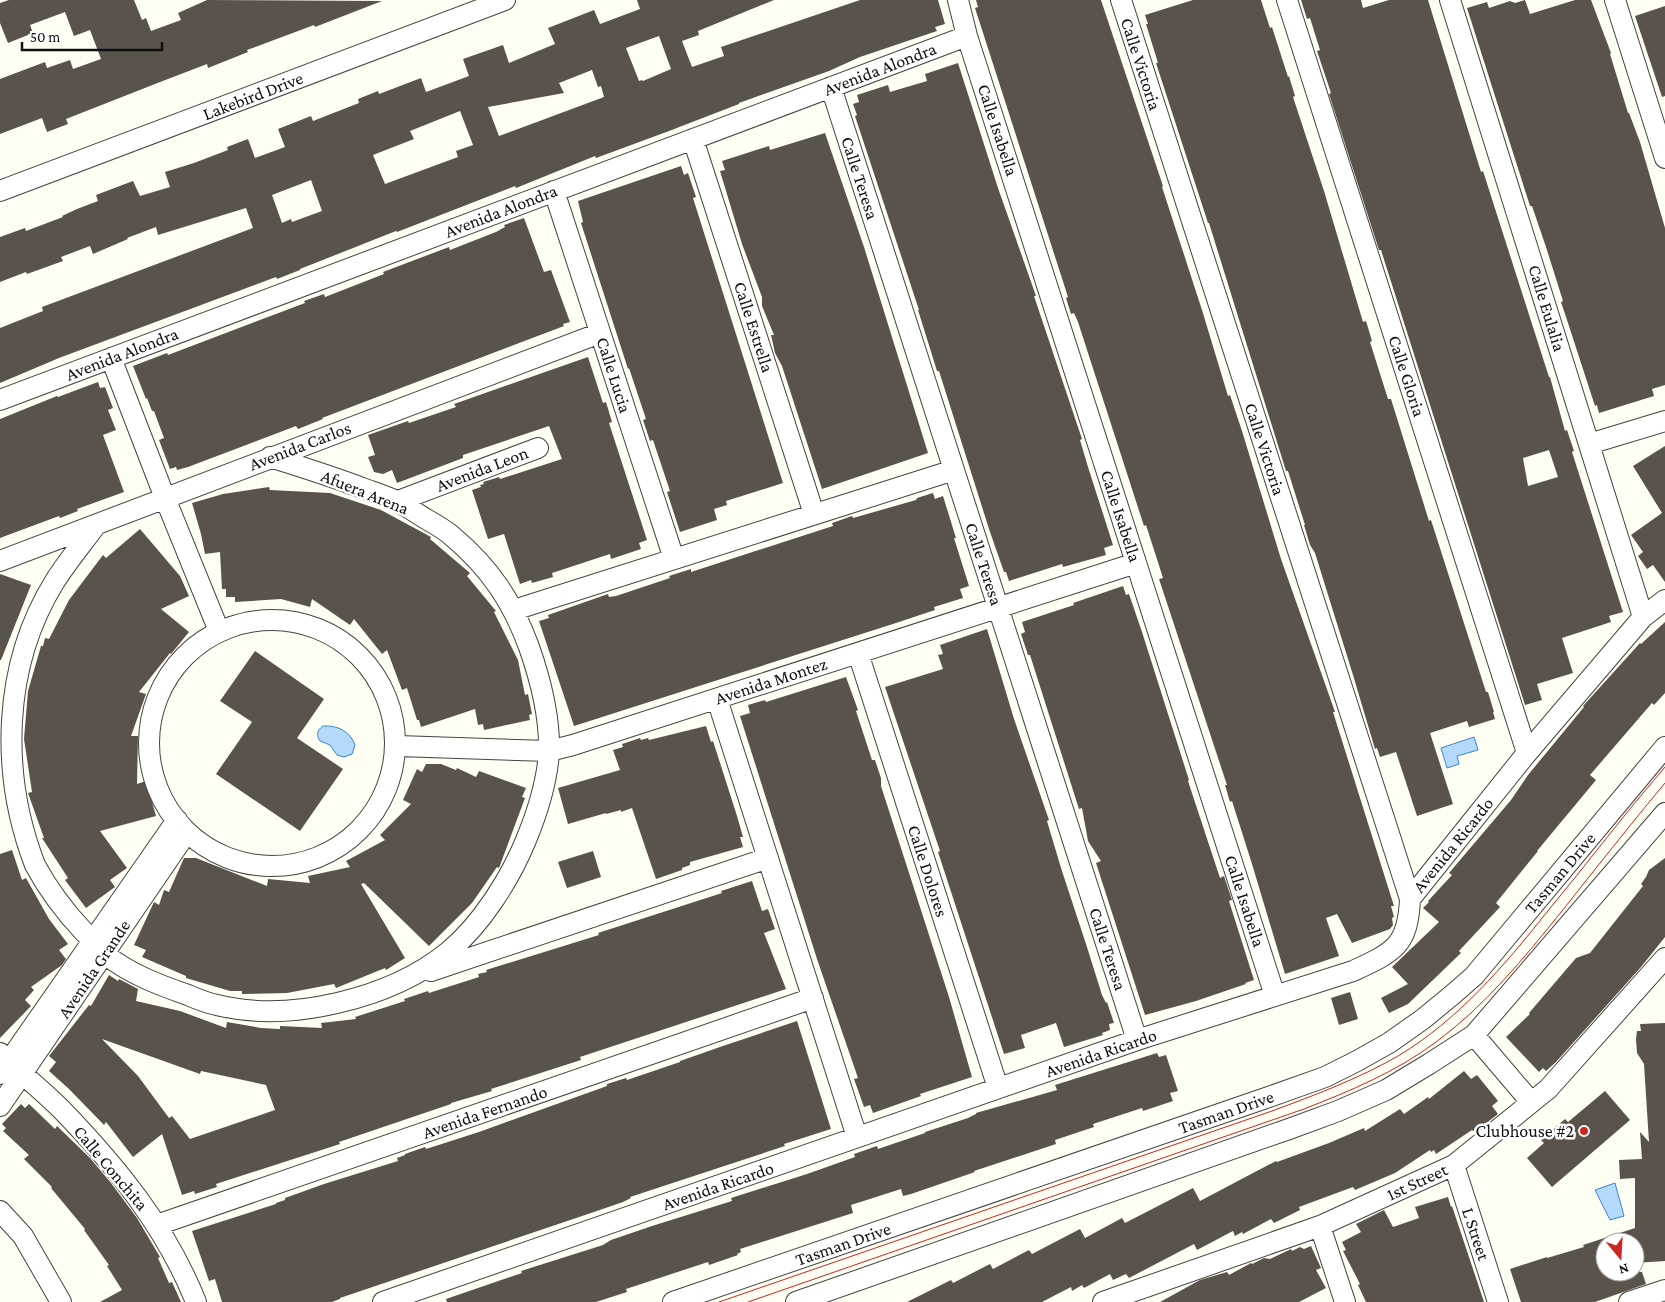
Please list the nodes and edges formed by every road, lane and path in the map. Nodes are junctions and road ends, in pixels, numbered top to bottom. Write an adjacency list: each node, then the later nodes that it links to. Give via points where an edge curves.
1 (505, 0): 11 (street, Lakebird Drive)
2 (958, 0): 7 (street)
3 (1121, 0): 42 (street, Calle Victoria)
4 (1287, 0): 38 (street, Calle Gloria)
5 (1450, 0): 17 (street, Calle Eulalia)
6 (1615, 0): 10 (street)
7 (967, 36): 8 (street, Avenida Alondra); 27 (street, Calle Isabella)
8 (831, 87): 9 (street, Avenida Alondra); 20 (street, Calle Teresa)
9 (693, 139): 12 (street, Avenida Alondra); 23 (street, Calle Estrella)
10 (1665, 158)
11 (0, 191)
12 (554, 191): 13 (street, Calle Lucia); 14 (street, Avenida Alondra)
13 (600, 333): 19 (street, Avenida Carlos); 25 (street, Calle Lucia)
14 (111, 358): 15 (street, Avenida Alondra); 21 (street)
15 (0, 400)
16 (1665, 421): 17 (street)
17 (1589, 444): 31 (street, Calle Eulalia)
18 (538, 448): 22 (street, Avenida Leon)
19 (270, 457): 21 (street, Avenida Carlos); 22 (street, Afuera Arena)
20 (954, 470): 23 (street); 29 (street, Calle Teresa)
21 (164, 498): 24 (street, Avenida Carlos); 32 (street)
22 (398, 501): 30 (street, Afuera Arena, via 449,533 499,586)
23 (814, 514): 25 (street)
24 (96, 525): 26 (street, Avenida Carlos); 43 (street, Afuera Arena, via 55,582 32,625 17,664 6,737 8,776 15,813 27,848 43,880 66,913)
25 (674, 559): 30 (street)
26 (0, 560)
27 (1136, 563): 29 (street, Avenida Montez); 46 (street, Calle Isabella)
28 (1665, 600): 31 (street, Avenida Ricardo)
29 (998, 607): 33 (street, Avenida Montez); 49 (street, Calle Teresa)
30 (514, 610): 37 (street, Afuera Arena, via 540,677)
31 (1643, 617): 38 (street, Avenida Ricardo)
32 (219, 631): 35 (street, via 255,620 292,620 327,632 358,653 380,682 393,717); 40 (street, via 187,653 163,685 150,722 149,761 161,798)
33 (858, 653): 34 (street, Avenida Montez); 51 (street, Calle Dolores)
34 (717, 699): 37 (street, Avenida Montez); 41 (street)
35 (398, 746): 37 (street, Avenida Montez); 40 (street, via 387,788 370,818 345,842 314,858 280,866 245,863 213,851)
36 (1665, 746): 63 (street, Tasman Drive, via 1474,976 1423,1019 1357,1061 1325,1077 1263,1099)
37 (549, 751): 45 (street, Afuera Arena, via 544,792 518,860 503,885 466,934 447,953)
38 (1527, 753): 42 (street, Avenida Ricardo)
39 (1665, 813): 48 (street, Tasman Drive)
40 (182, 826): 43 (street, Avenida Grande)
41 (768, 858): 45 (street); 47 (street)
42 (1410, 899): 46 (street, Avenida Ricardo, via 1406,933 1386,956 1353,971)
43 (98, 948): 45 (street, Afuera Arena, via 144,979 217,1005 254,1010 289,1010 331,1004 367,995); 50 (street, Avenida Grande)
44 (1662, 966): 52 (street, 1st Street, via 1548,1089)
45 (408, 979)
46 (1275, 996): 49 (street, Avenida Ricardo)
47 (813, 998): 54 (street); 57 (street, Avenida Fernando)
48 (1474, 1035): 52 (street); 64 (street, Tasman Drive, via 1386,1090 1338,1111)
49 (1137, 1040): 51 (street, Avenida Ricardo)
50 (8, 1066): 53 (street, Avenida Grande); 57 (street, Calle Conchita, via 60,1109 123,1178)
51 (998, 1088): 54 (street, Avenida Ricardo)
52 (1531, 1102): 55 (street, 1st Street)
53 (0, 1106)
54 (858, 1137): 62 (street, Avenida Ricardo)
55 (1454, 1165): 58 (street, 1st Street); 67 (street, L Street)
56 (0, 1210): 60 (street, via 23,1236)
57 (157, 1225): 61 (street, Calle Conchita)
58 (1320, 1226): 65 (street, 1st Street); 66 (street)
59 (1665, 1290): 68 (street)
60 (61, 1302)
61 (196, 1302)
62 (383, 1302)
63 (673, 1302)
64 (796, 1302)
65 (1103, 1302)
66 (1345, 1302)
67 (1498, 1302)
68 (1629, 1302)

